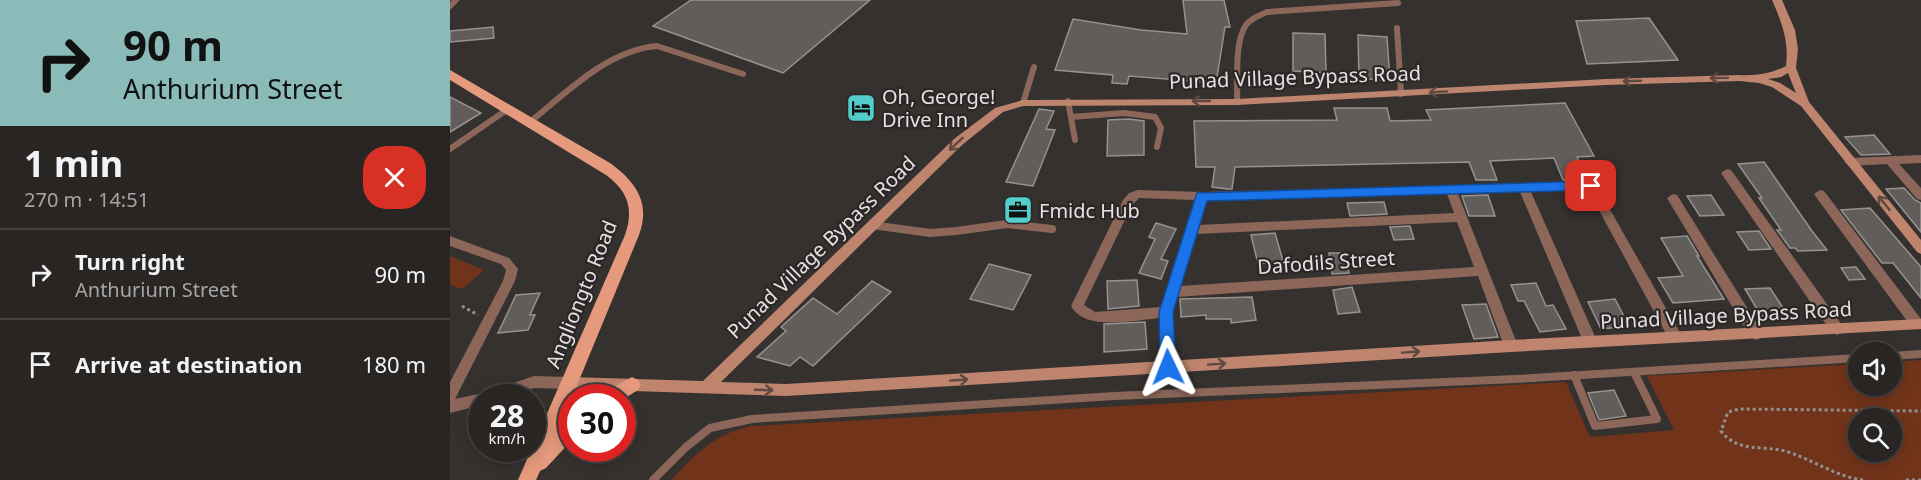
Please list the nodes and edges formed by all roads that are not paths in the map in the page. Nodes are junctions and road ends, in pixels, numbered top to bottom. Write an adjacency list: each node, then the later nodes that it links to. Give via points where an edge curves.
1 (456, 0): 4 (lane)
2 (1777, 0): 7 (main road, via 1792,40)
3 (1398, 3): 13 (lane, via 1267,12 1253,19 1245,26 1241,42)
4 (450, 6)
5 (1398, 28): 11 (lane)
6 (1034, 68): 14 (lane)
7 (1791, 68): 10 (main road, via 1777,75); 15 (main road)
8 (450, 74): 16 (main road, Angliongto Road)
9 (743, 74): 18 (lane, via 647,45 601,68)
10 (1748, 78): 11 (main road, Punad Village Bypass Road, one-way to 11); 15 (main road, Punad Village Bypass Road, via 1776,85)
11 (1401, 94): 13 (main road, Punad Village Bypass Road)
12 (1068, 101): 13 (main road, Punad Village Bypass Road, one-way to 12); 14 (main road, Punad Village Bypass Road); 17 (lane)
13 (1237, 102)
14 (1023, 103): 33 (main road, Punad Village Bypass Road, one-way to 33, via 999,110 979,124)
15 (1805, 104): 24 (main road, Punad Village Bypass Road)
16 (508, 109): 18 (main road, Angliongto Road); 21 (lane)
17 (1071, 117): 19 (lane); 20 (lane, via 1155,117 1161,128)
18 (530, 122): 53 (main road, Angliongto Road, via 614,173 636,197 634,227)
19 (1075, 140)
20 (1157, 147)
21 (450, 149)
22 (1921, 159): 23 (street)
23 (1889, 160): 24 (street); 30 (street)
24 (1850, 162): 37 (main road, Punad Village Bypass Road, one-way to 24)
25 (1727, 173): 42 (street)
26 (1524, 188): 27 (street); 44 (street, via 1591,186); 45 (street)
27 (1451, 190): 29 (street); 32 (street)
28 (1820, 194): 41 (street)
29 (1202, 196): 35 (street); 40 (street, via 1133,196 1077,306 1095,317)
30 (1921, 196)
31 (1673, 198): 43 (street)
32 (1462, 217): 35 (street); 38 (street)
33 (872, 225): 34 (lane, via 926,233 1002,224); 57 (main road, Punad Village Bypass Road)
34 (1052, 229)
35 (1191, 230): 39 (street)
36 (450, 241): 58 (street, via 505,261 512,269)
37 (1921, 249)
38 (1483, 271): 39 (street, Dafodils Street); 46 (street)
39 (1172, 292): 40 (street)
40 (1166, 312): 50 (street)
41 (1919, 325): 42 (main road, Punad Village Bypass Road)
42 (1837, 329): 43 (main road, Punad Village Bypass Road)
43 (1756, 334): 44 (main road, Punad Village Bypass Road)
44 (1675, 338): 45 (main road, Punad Village Bypass Road)
45 (1590, 341): 46 (main road, Punad Village Bypass Road)
46 (1511, 345): 50 (main road, Punad Village Bypass Road, one-way to 46)
47 (1921, 354): 48 (lane)
48 (1902, 355)
49 (1848, 359): 51 (lane)
50 (1168, 367): 57 (main road, Punad Village Bypass Road, one-way to 50, via 786,390)
51 (1634, 372): 52 (lane); 52 (lane, via 1657,419 1595,426)
52 (1574, 375): 63 (lane, via 1114,396 752,419 710,428)
53 (570, 383): 54 (street); 55 (main road, Punad Village Bypass Road); 62 (main road, Angliongto Road)
54 (528, 384)
55 (601, 384)
56 (636, 385): 57 (main road, Punad Village Bypass Road)
57 (706, 387)
58 (450, 396)
59 (468, 402): 60 (street)
60 (450, 407)
61 (558, 443): 62 (main road)
62 (527, 479)
63 (652, 480)

